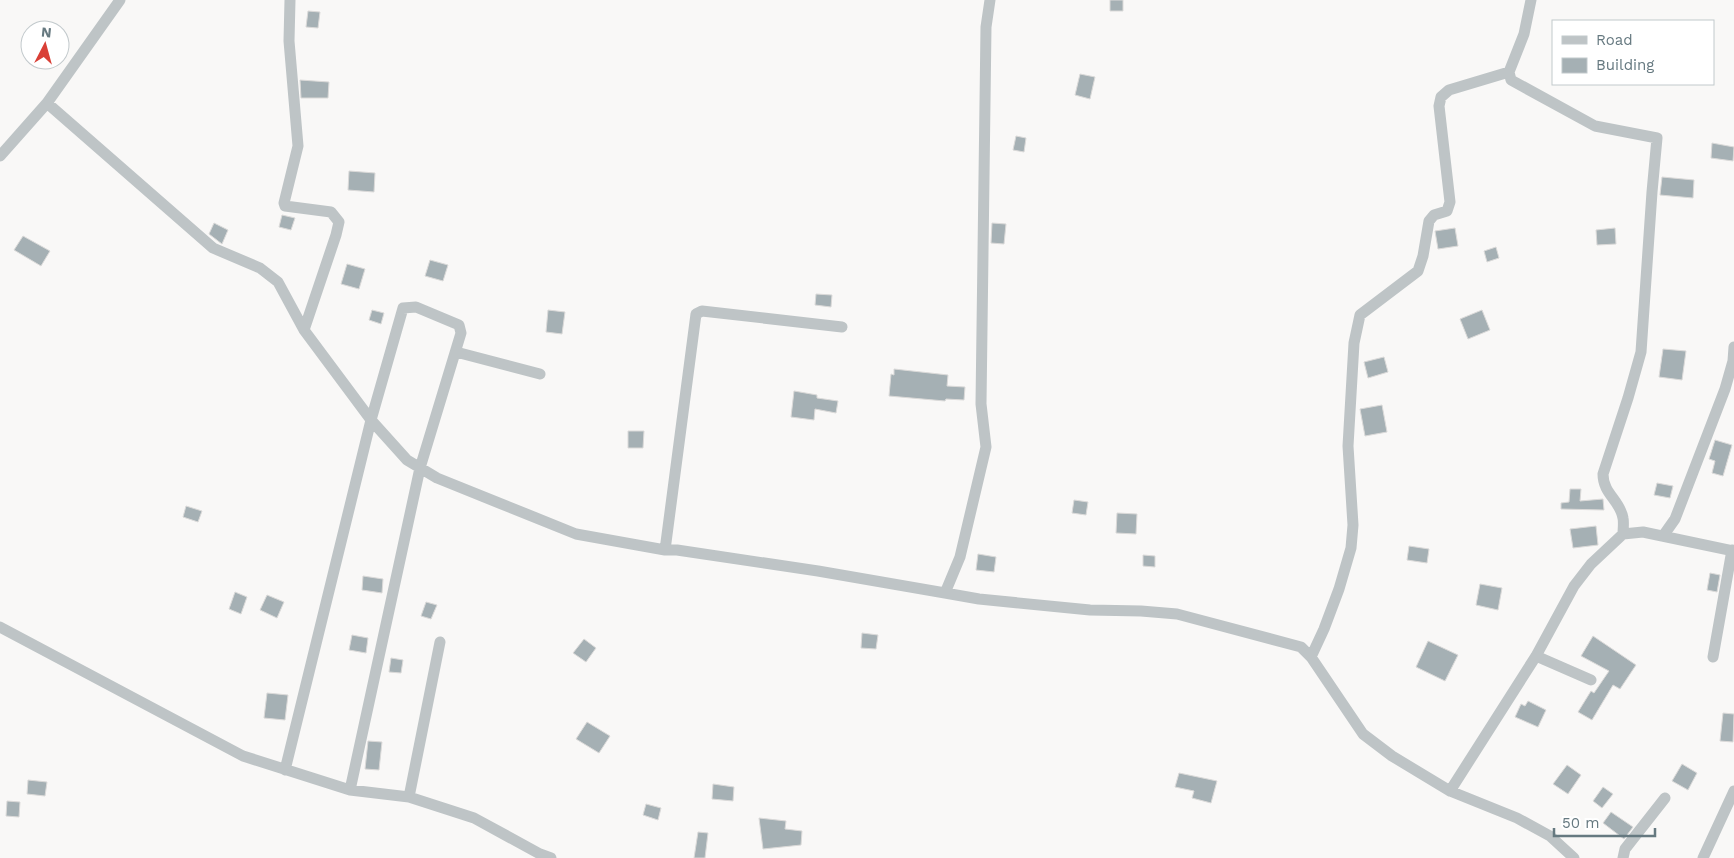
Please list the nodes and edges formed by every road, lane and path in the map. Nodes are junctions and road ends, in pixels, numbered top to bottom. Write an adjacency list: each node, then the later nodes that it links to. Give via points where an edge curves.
1 (120, 0): 6 (street)
2 (290, 0): 9 (street, via 289,41 298,146 284,203 285,206 331,212 339,222)
3 (990, 0): 19 (street, via 986,27 981,324 981,404 986,447 960,557)
4 (1531, 0): 5 (street, via 1524,34)
5 (1509, 72): 15 (street, via 1511,80 1595,126 1657,138 1641,352 1603,474 1603,484 1624,518); 23 (street, via 1449,90 1441,97 1439,106 1450,202 1446,211 1434,215 1430,221 1418,271 1360,315 1354,344 1348,446 1353,525 1350,548 1339,589)
6 (47, 103): 7 (street); 9 (street, via 213,248 260,268 278,282)
7 (0, 156)
8 (842, 327): 17 (street, via 702,311 696,314)
9 (304, 330): 13 (street)
10 (1734, 347): 16 (street, via 1726,389 1675,518)
11 (456, 352): 12 (street); 13 (street, via 461,333 458,325 416,307 403,308); 14 (street)
12 (540, 374)
13 (371, 420): 14 (street, via 407,460); 26 (street)
14 (420, 468): 17 (street, via 437,478 576,534); 27 (street)
15 (1623, 534): 16 (street, via 1643,532); 22 (street, via 1591,564 1574,586)
16 (1663, 536): 18 (street)
17 (665, 550): 19 (street)
18 (1733, 550): 24 (street)
19 (945, 593): 23 (street, via 1090,610 1177,614 1301,647)
20 (0, 627): 26 (street, via 243,756)
21 (440, 642): 30 (street)
22 (1536, 656): 25 (street); 29 (street)
23 (1311, 657): 29 (street, via 1363,734 1392,756)
24 (1713, 658)
25 (1591, 680)
26 (285, 770): 27 (street)
27 (350, 790): 30 (street)
28 (1734, 790): 35 (street)
29 (1450, 791): 33 (street, via 1517,818 1550,836)
30 (409, 797): 32 (street, via 474,818)
31 (1666, 798): 34 (street, via 1625,849)
32 (551, 858)
33 (1574, 858)
34 (1623, 858)
35 (1703, 858)

